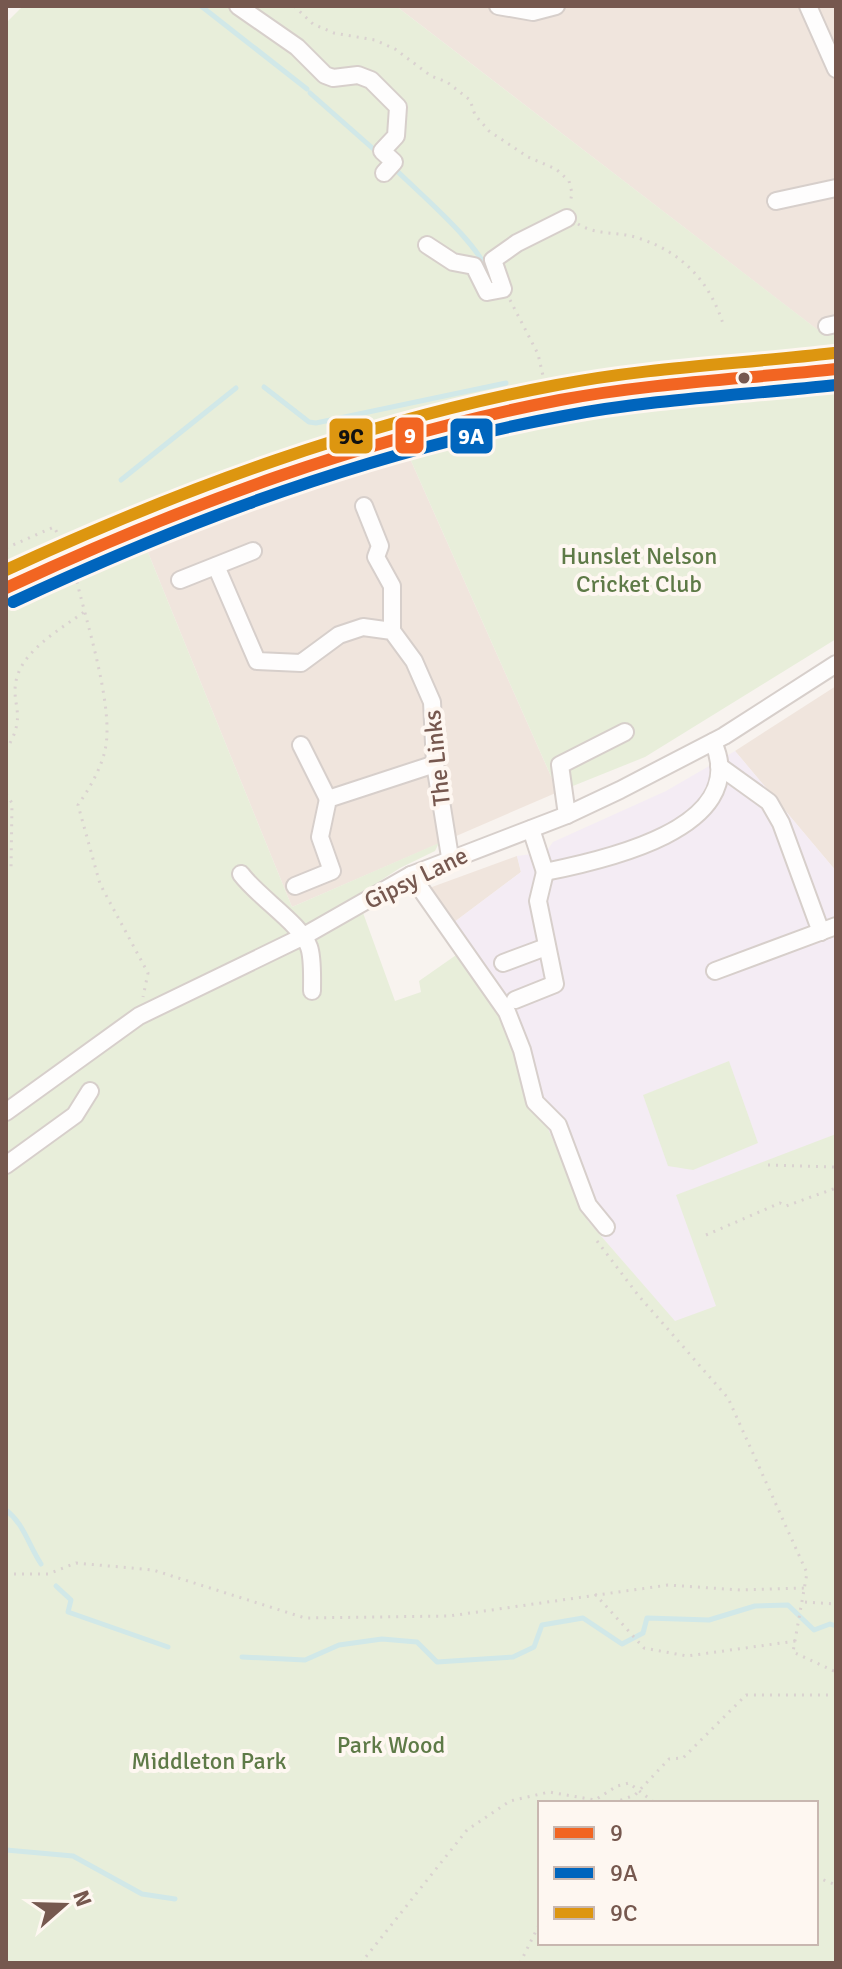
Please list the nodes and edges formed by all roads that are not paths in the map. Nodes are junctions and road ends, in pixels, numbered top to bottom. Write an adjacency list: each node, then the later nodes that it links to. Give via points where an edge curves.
1 (238, 6): 6 (street, via 297,47 325,75 358,75 386,94 398,107 400,120 396,136 382,151)
2 (498, 6): 3 (street, via 533,12)
3 (556, 6)
4 (808, 6): 5 (street)
5 (836, 69)
6 (389, 168)
7 (836, 188): 8 (street)
8 (776, 201)
9 (567, 218): 10 (street, via 493,260 503,289 487,292 474,266 453,262)
10 (427, 245)
11 (836, 369): 16 (street, via 644,387 401,437 152,522)
12 (364, 506): 17 (street, via 373,554 392,586)
13 (253, 551): 14 (street)
14 (216, 566): 15 (street); 17 (street, via 257,661 301,663 339,635 363,627)
15 (180, 580)
16 (6, 588)
17 (392, 631): 22 (street, The Links, via 414,661 432,702)
18 (836, 664): 20 (street, Gipsy Lane)
19 (625, 732): 25 (street, via 560,765)
20 (713, 742): 23 (street); 25 (street, Gipsy Lane)
21 (301, 745): 24 (street)
22 (435, 764): 24 (street); 27 (street, The Links)
23 (719, 766): 28 (street, via 701,812 678,830 611,857); 32 (street, via 769,802)
24 (328, 799): 31 (street, via 320,837 332,871)
25 (567, 815): 26 (street, Gipsy Lane)
26 (531, 829): 27 (street, Gipsy Lane); 28 (street)
27 (450, 857): 30 (street, Gipsy Lane)
28 (545, 872): 34 (street, via 538,901)
29 (241, 874): 33 (street, via 299,928)
30 (411, 875): 33 (street, Gipsy Lane); 42 (street, via 507,1012 535,1102 558,1125)
31 (295, 886)
32 (828, 929): 36 (street)
33 (302, 937): 37 (street, via 311,950); 40 (street, Gipsy Lane, via 139,1016)
34 (546, 947): 35 (street); 38 (street, via 555,984)
35 (503, 963)
36 (715, 971)
37 (312, 991)
38 (515, 1000)
39 (90, 1091): 41 (street, via 75,1115)
40 (6, 1112)
41 (6, 1165)
42 (599, 1231)

